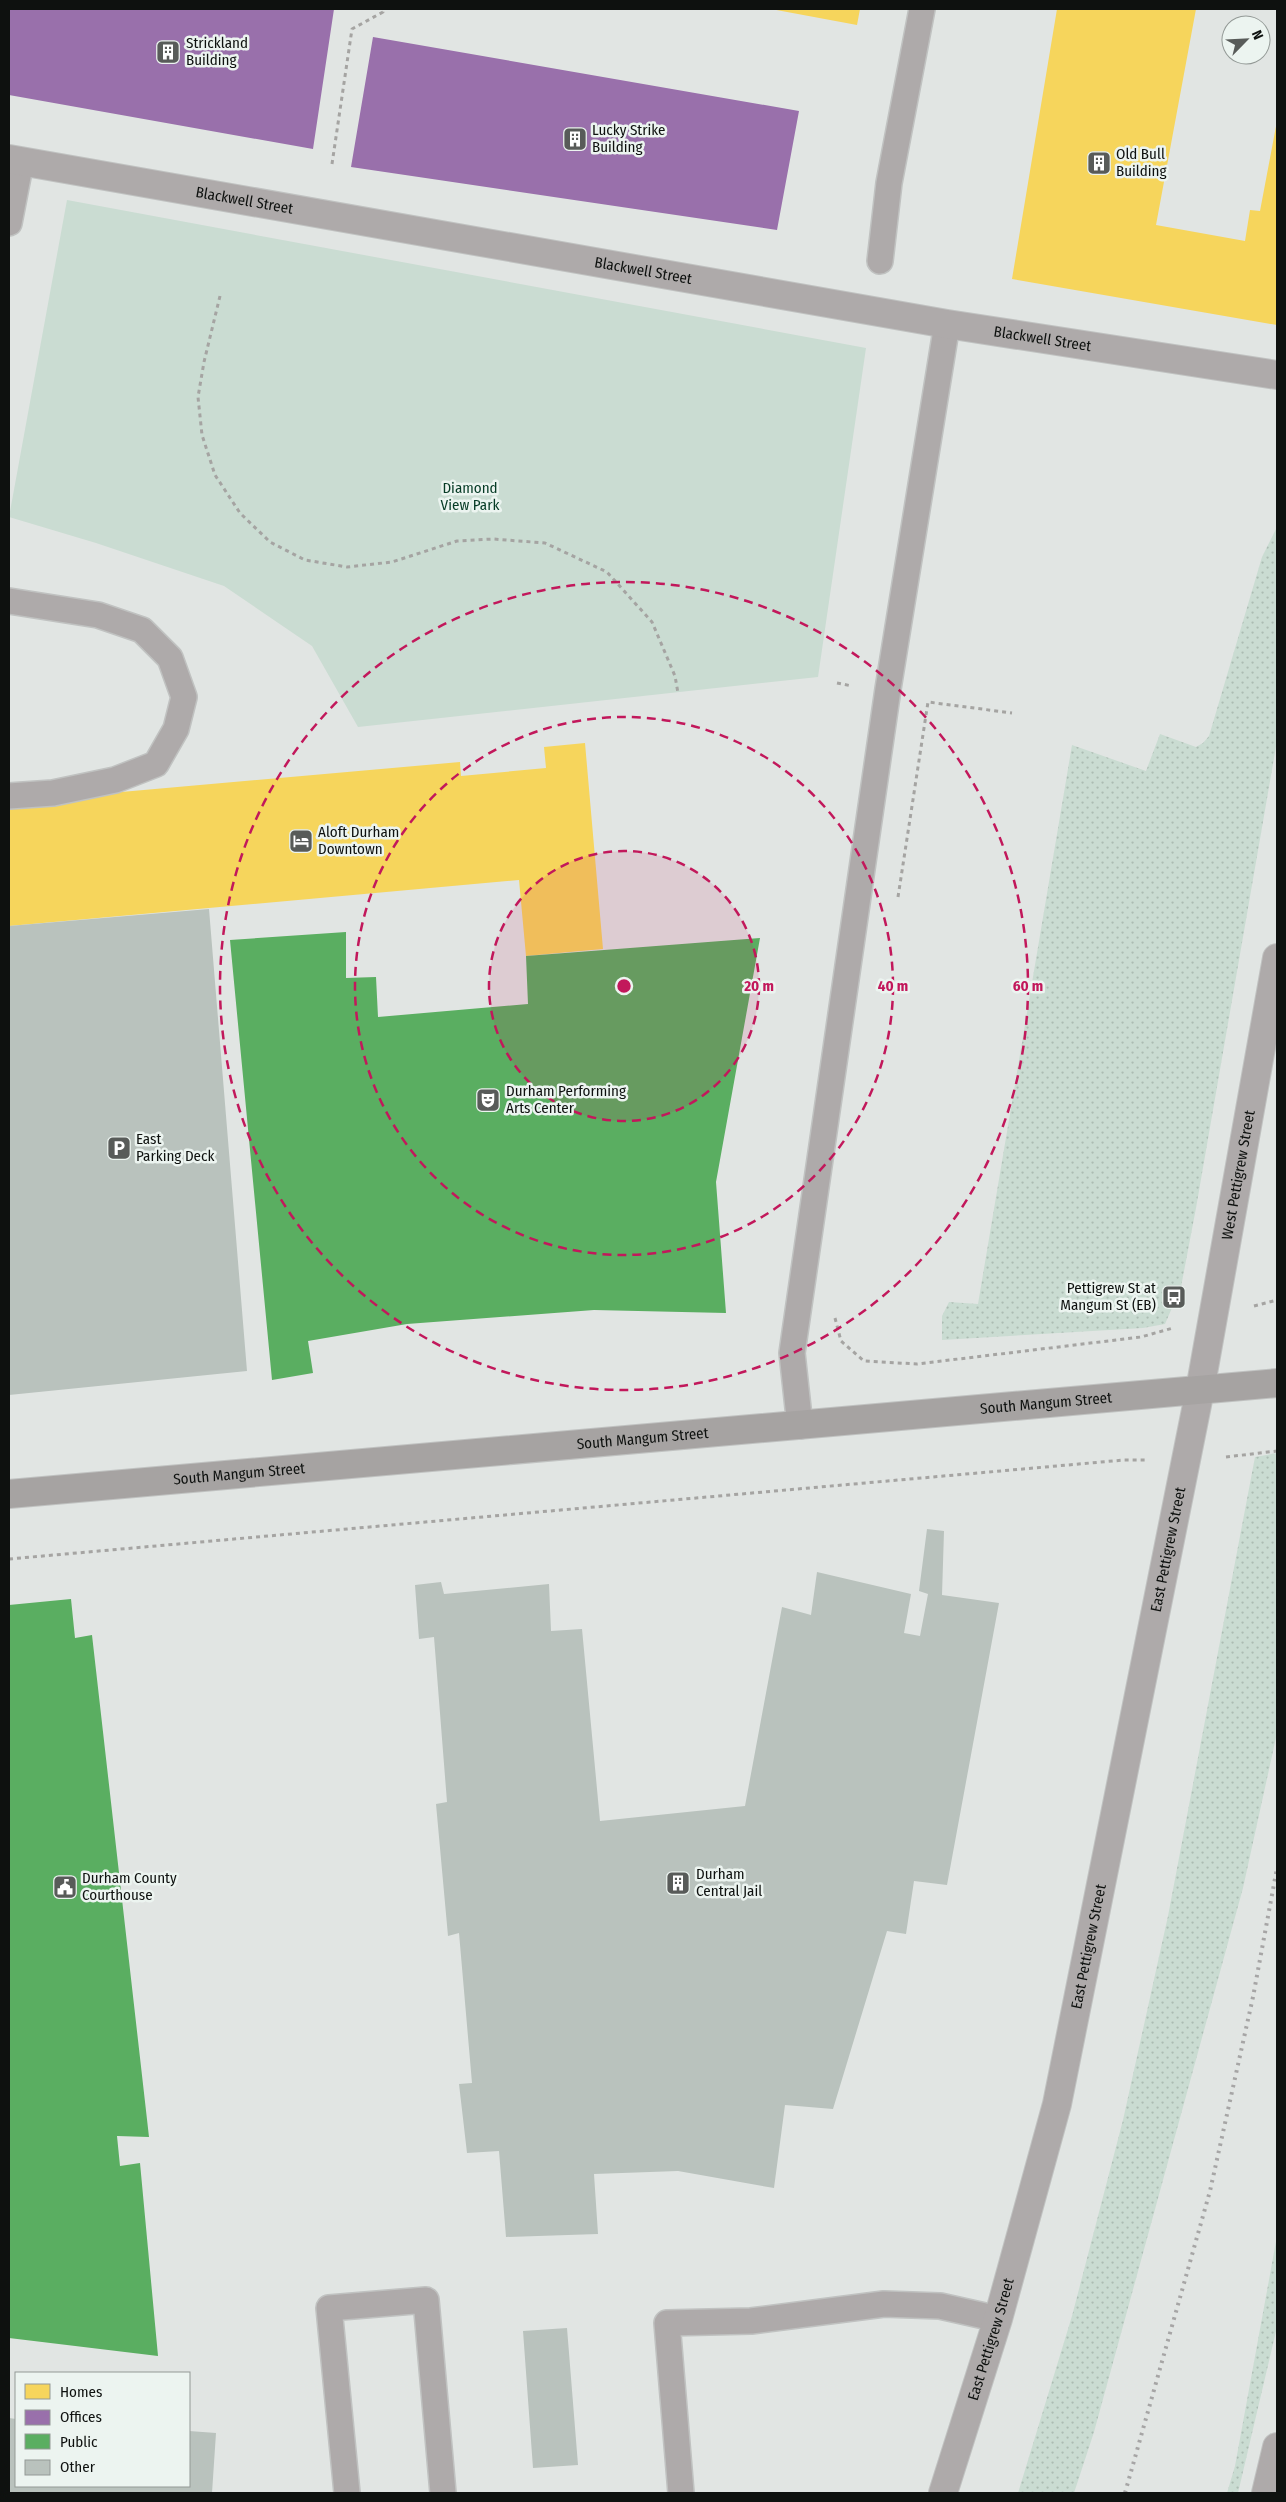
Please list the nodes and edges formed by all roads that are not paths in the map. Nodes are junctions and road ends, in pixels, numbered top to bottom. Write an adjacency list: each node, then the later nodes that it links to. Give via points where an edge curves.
1 (922, 9): 4 (lane, via 889,183)
2 (15, 160): 3 (lane); 5 (street, Blackwell Street)
3 (9, 224)
4 (880, 260)
5 (947, 324): 6 (street, Blackwell Street); 12 (lane, via 888,689 792,1353)
6 (1277, 375)
7 (9, 600): 8 (lane, via 98,615 142,630 170,658 184,697 176,729 156,764 115,780 53,793)
8 (9, 796)
9 (1277, 958): 11 (street, West Pettigrew Street)
10 (1277, 1383): 11 (main road, South Mangum Street)
11 (1200, 1390): 12 (main road, South Mangum Street); 14 (street, East Pettigrew Street, via 1057,2104)
12 (800, 1426): 13 (main road, South Mangum Street)
13 (9, 1494)
14 (998, 2319): 18 (lane, via 940,2306 884,2304 751,2320 667,2323); 19 (street, East Pettigrew Street)
15 (1277, 2447): 20 (street)
16 (347, 2493): 17 (lane, via 329,2308 426,2300)
17 (443, 2493)
18 (681, 2493)
19 (943, 2493)
20 (1266, 2493)

